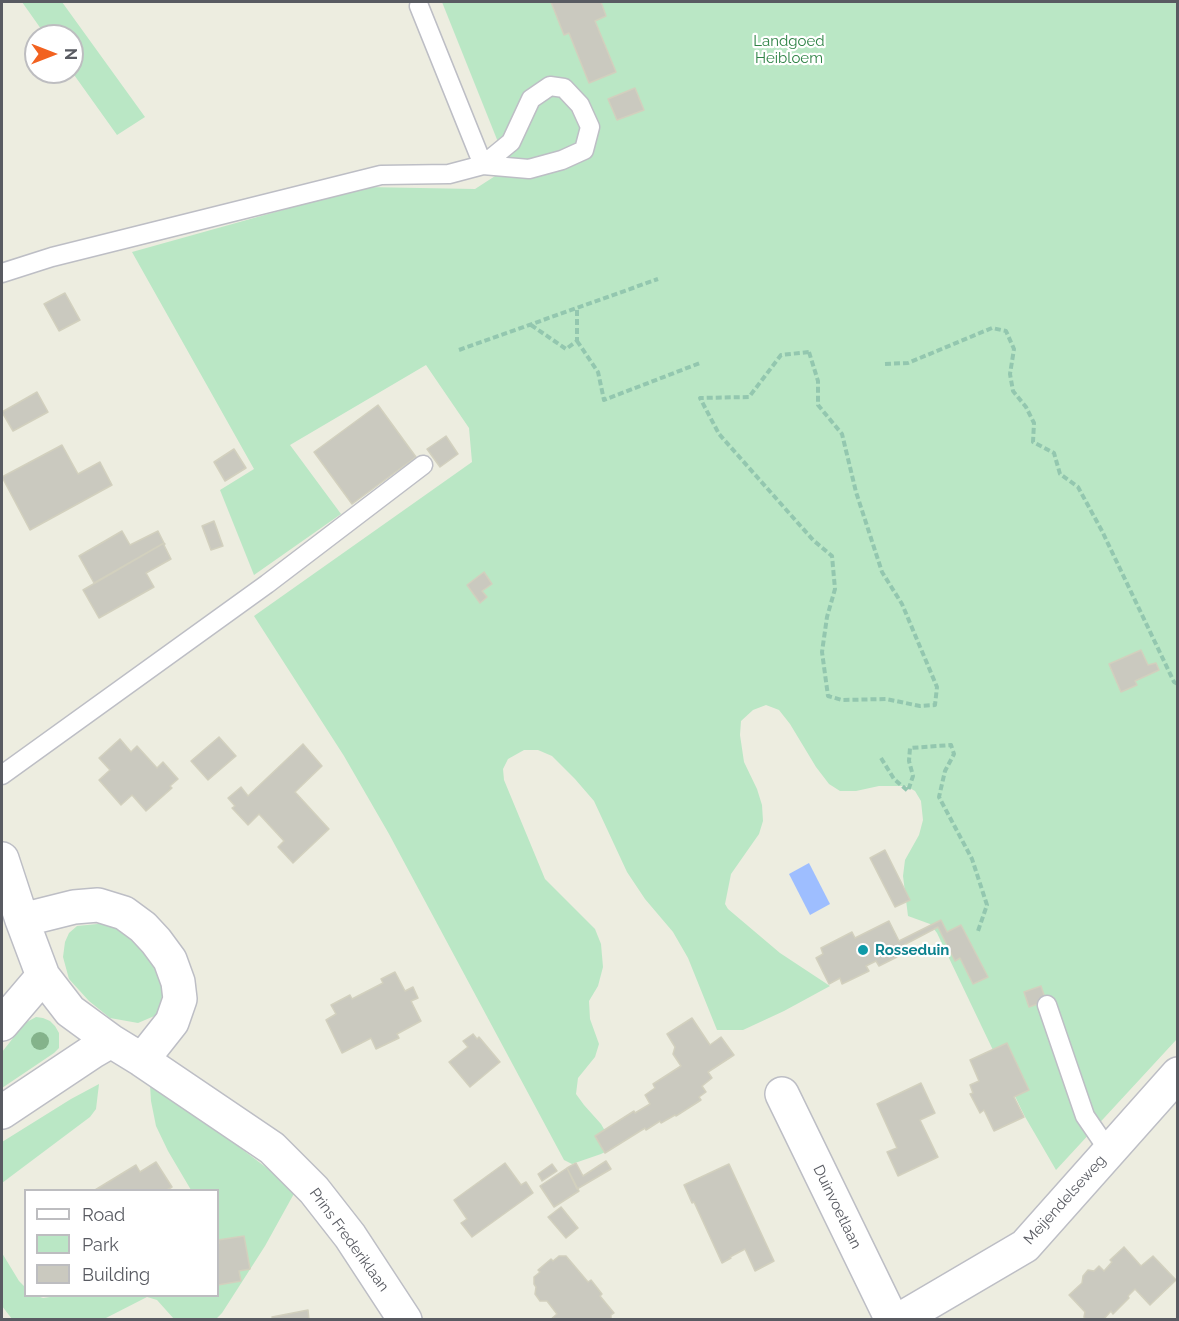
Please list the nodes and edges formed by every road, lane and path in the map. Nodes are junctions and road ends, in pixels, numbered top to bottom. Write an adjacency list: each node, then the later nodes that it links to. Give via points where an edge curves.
1 (419, 6): 2 (lane)
2 (483, 165): 2 (lane, via 529,169 562,160 584,150 590,127 579,105 564,88 550,86 531,99 511,142); 3 (lane, via 449,174 381,175 52,256)
3 (2, 273)
4 (658, 279): 5 (path)
5 (577, 308): 6 (path); 7 (path)
6 (530, 325): 7 (path, via 566,349); 8 (path)
7 (577, 341): 9 (path, via 598,372 604,400)
8 (459, 350)
9 (700, 363)
10 (885, 364): 13 (path, via 908,363 992,328 1006,331 1014,349 1012,391 1034,423 1034,442 1054,453 1060,474 1078,487)
11 (700, 398): 11 (path, via 749,397 780,355 808,352 818,381 818,405 842,434 882,572 902,604 937,687 935,705 828,696 822,652 835,588 832,556 813,540 719,434)
12 (423, 465): 15 (lane, via 267,584)
13 (1178, 684)
14 (881, 758): 18 (path, via 894,779 908,791 913,776 910,748 951,745 954,754 939,797 972,859 987,904)
15 (2, 775)
16 (2, 859): 17 (street, Prins Frederiklaan)
17 (22, 920): 19 (street, Prins Frederiklaan); 23 (street, via 98,905 124,913 156,940 170,960 180,999 172,1022)
18 (978, 930)
19 (43, 976): 21 (street); 22 (street, Prins Frederiklaan, via 70,1011)
20 (1047, 1005): 27 (lane, via 1085,1116)
21 (2, 1024)
22 (111, 1041): 23 (street, Prins Frederiklaan); 26 (street)
23 (142, 1060): 28 (street, Prins Frederiklaan, via 281,1156 350,1236)
24 (1178, 1074): 27 (street, Meijendelseweg)
25 (782, 1094): 29 (street, Duinvoetlaan)
26 (2, 1112)
27 (1109, 1151): 30 (street, Meijendelseweg, via 1025,1246)
28 (405, 1320)
29 (892, 1320)
30 (899, 1320)

